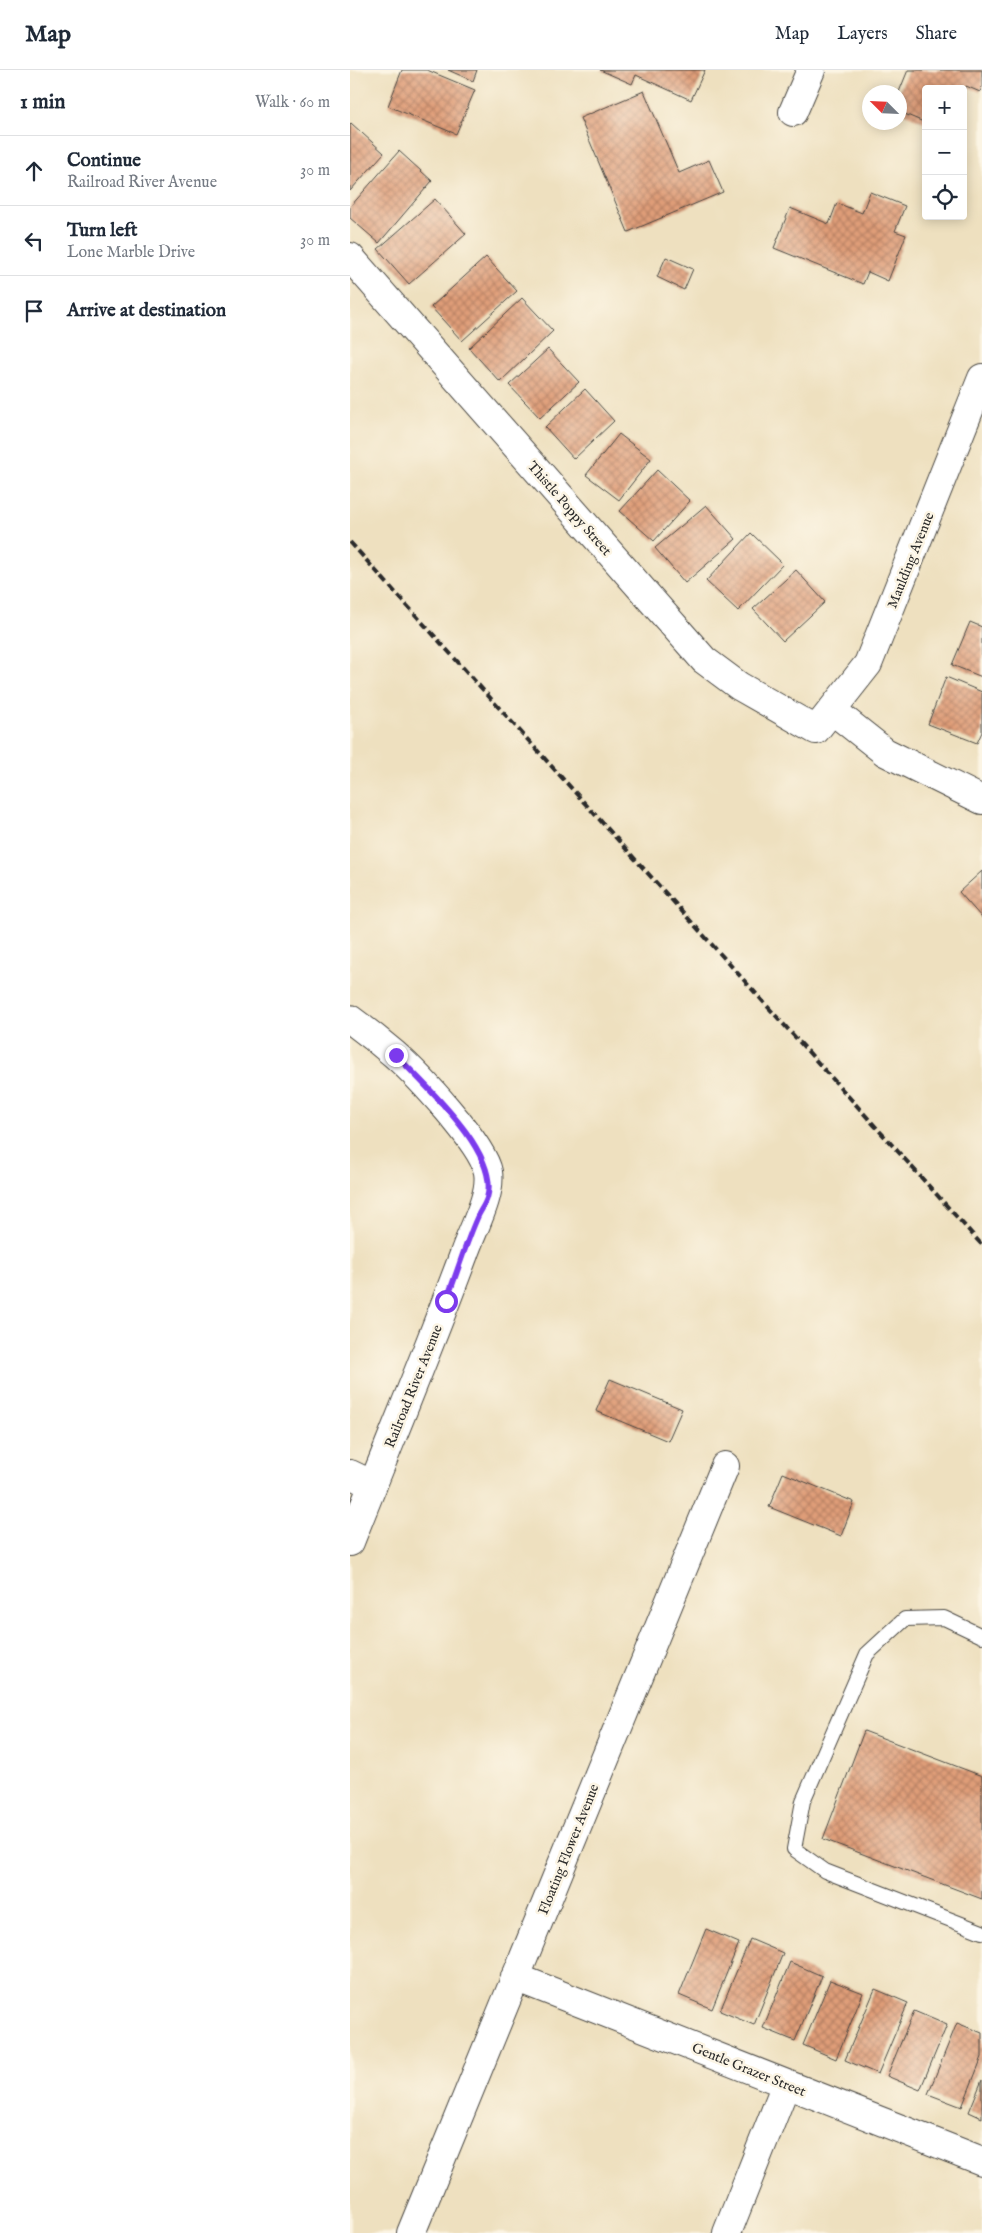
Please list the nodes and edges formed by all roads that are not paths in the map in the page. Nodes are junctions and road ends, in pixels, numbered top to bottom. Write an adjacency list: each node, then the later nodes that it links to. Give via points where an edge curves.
1 (810, 70): 2 (street)
2 (794, 112)
3 (350, 257): 5 (street, Thistle Poppy Street, via 704,660 738,686)
4 (982, 378): 5 (street, Maulding Avenue, via 868,664)
5 (824, 720): 6 (street, Thistle Poppy Street)
6 (982, 800)
7 (350, 1019): 9 (street, Railroad River Avenue, via 396,1055 460,1124 488,1171 488,1197 446,1301)
8 (725, 1466): 13 (street, Floating Flower Avenue)
9 (361, 1480): 10 (street, Railroad River Avenue)
10 (350, 1542)
11 (982, 1636): 12 (lane, via 944,1618 905,1620 867,1654 803,1801 794,1849 824,1871)
12 (982, 1932)
13 (515, 1977): 14 (street, Gentle Grazer Street); 16 (street, Floating Flower Avenue)
14 (786, 2084): 15 (street, Gentle Grazer Street); 17 (street)
15 (982, 2161)
16 (411, 2233)
17 (727, 2233)

